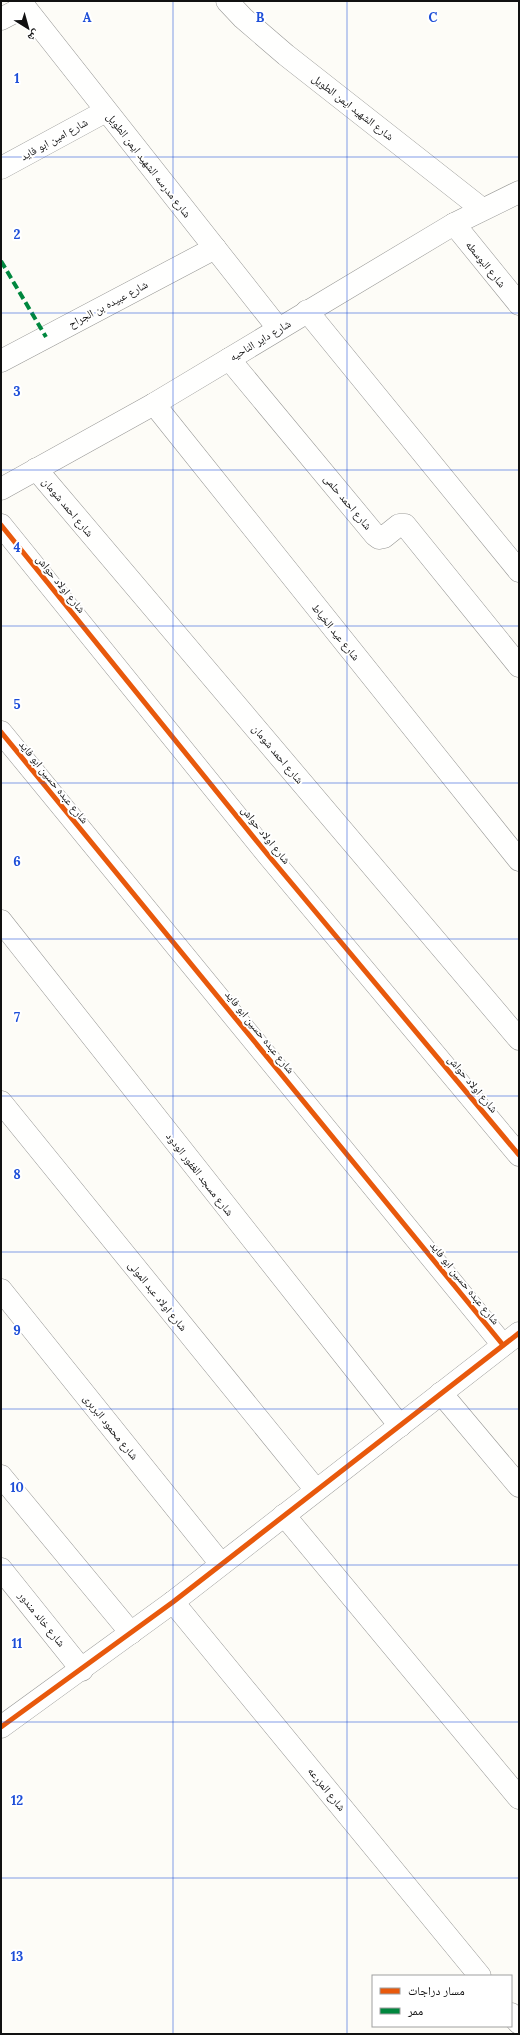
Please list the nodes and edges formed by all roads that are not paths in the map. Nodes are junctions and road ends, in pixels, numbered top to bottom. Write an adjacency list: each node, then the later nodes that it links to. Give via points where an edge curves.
1 (227, 1): 7 (street, شارع الشهيد ايمن الطويل, via 286,55)
2 (22, 4): 3 (street); 4 (street, شارع مدرسه الشهيد ايمن الطويل)
3 (1, 19)
4 (106, 111): 5 (street, شارع امين ابو فايد); 9 (street, شارع مدرسه الشهيد ايمن الطويل)
5 (1, 168)
6 (519, 192): 7 (street, شارع داير الناحيه)
7 (482, 209): 8 (street, شارع داير الناحيه)
8 (454, 224): 10 (street, شارع البوسطه); 11 (street, شارع داير الناحيه)
9 (215, 248): 12 (street, شارع مدرسه الشهيد ايمن الطويل); 14 (street, شارع عبيده بن الجراح)
10 (519, 304)
11 (307, 311): 12 (street, شارع داير الناحيه); 19 (street)
12 (278, 328): 13 (street, شارع داير الناحيه)
13 (229, 359): 15 (street, شارع داير الناحيه); 20 (street, شارع احمد حلمى, via 375,535 384,537 399,525 405,526)
14 (1, 361)
15 (154, 404): 16 (street, شارع داير الناحيه); 22 (street, شارع عيد الخياط)
16 (36, 469): 17 (street, شارع داير الناحيه); 24 (street, شارع احمد شومان)
17 (1, 489)
18 (1, 525): 26 (street, شارع اولاد حواش, via 268,855)
19 (519, 571)
20 (519, 666)
21 (1, 732): 28 (street, شارع عبده حسين ابو فايد)
22 (519, 860)
23 (1, 921): 30 (street, شارع مسجد الغفور الودود)
24 (519, 1039)
25 (1, 1102): 33 (street, شارع اولاد عبد المولى)
26 (519, 1155)
27 (1, 1290): 35 (street, شارع محمود البربرى)
28 (511, 1339): 29 (street)
29 (441, 1393): 30 (street); 32 (street)
30 (400, 1426): 33 (street)
31 (1, 1476): 38 (street)
32 (519, 1486)
33 (316, 1490): 34 (street)
34 (284, 1515): 35 (street); 41 (street)
35 (221, 1564): 37 (street)
36 (1, 1569): 39 (street, شارع خالد مندور)
37 (173, 1602): 38 (street); 42 (street, شارع المزرعه)
38 (131, 1633): 39 (street)
39 (82, 1670): 40 (street)
40 (1, 1727)
41 (519, 1798)
42 (479, 1975)
43 (512, 2015): 44 (street)
44 (519, 2023)

